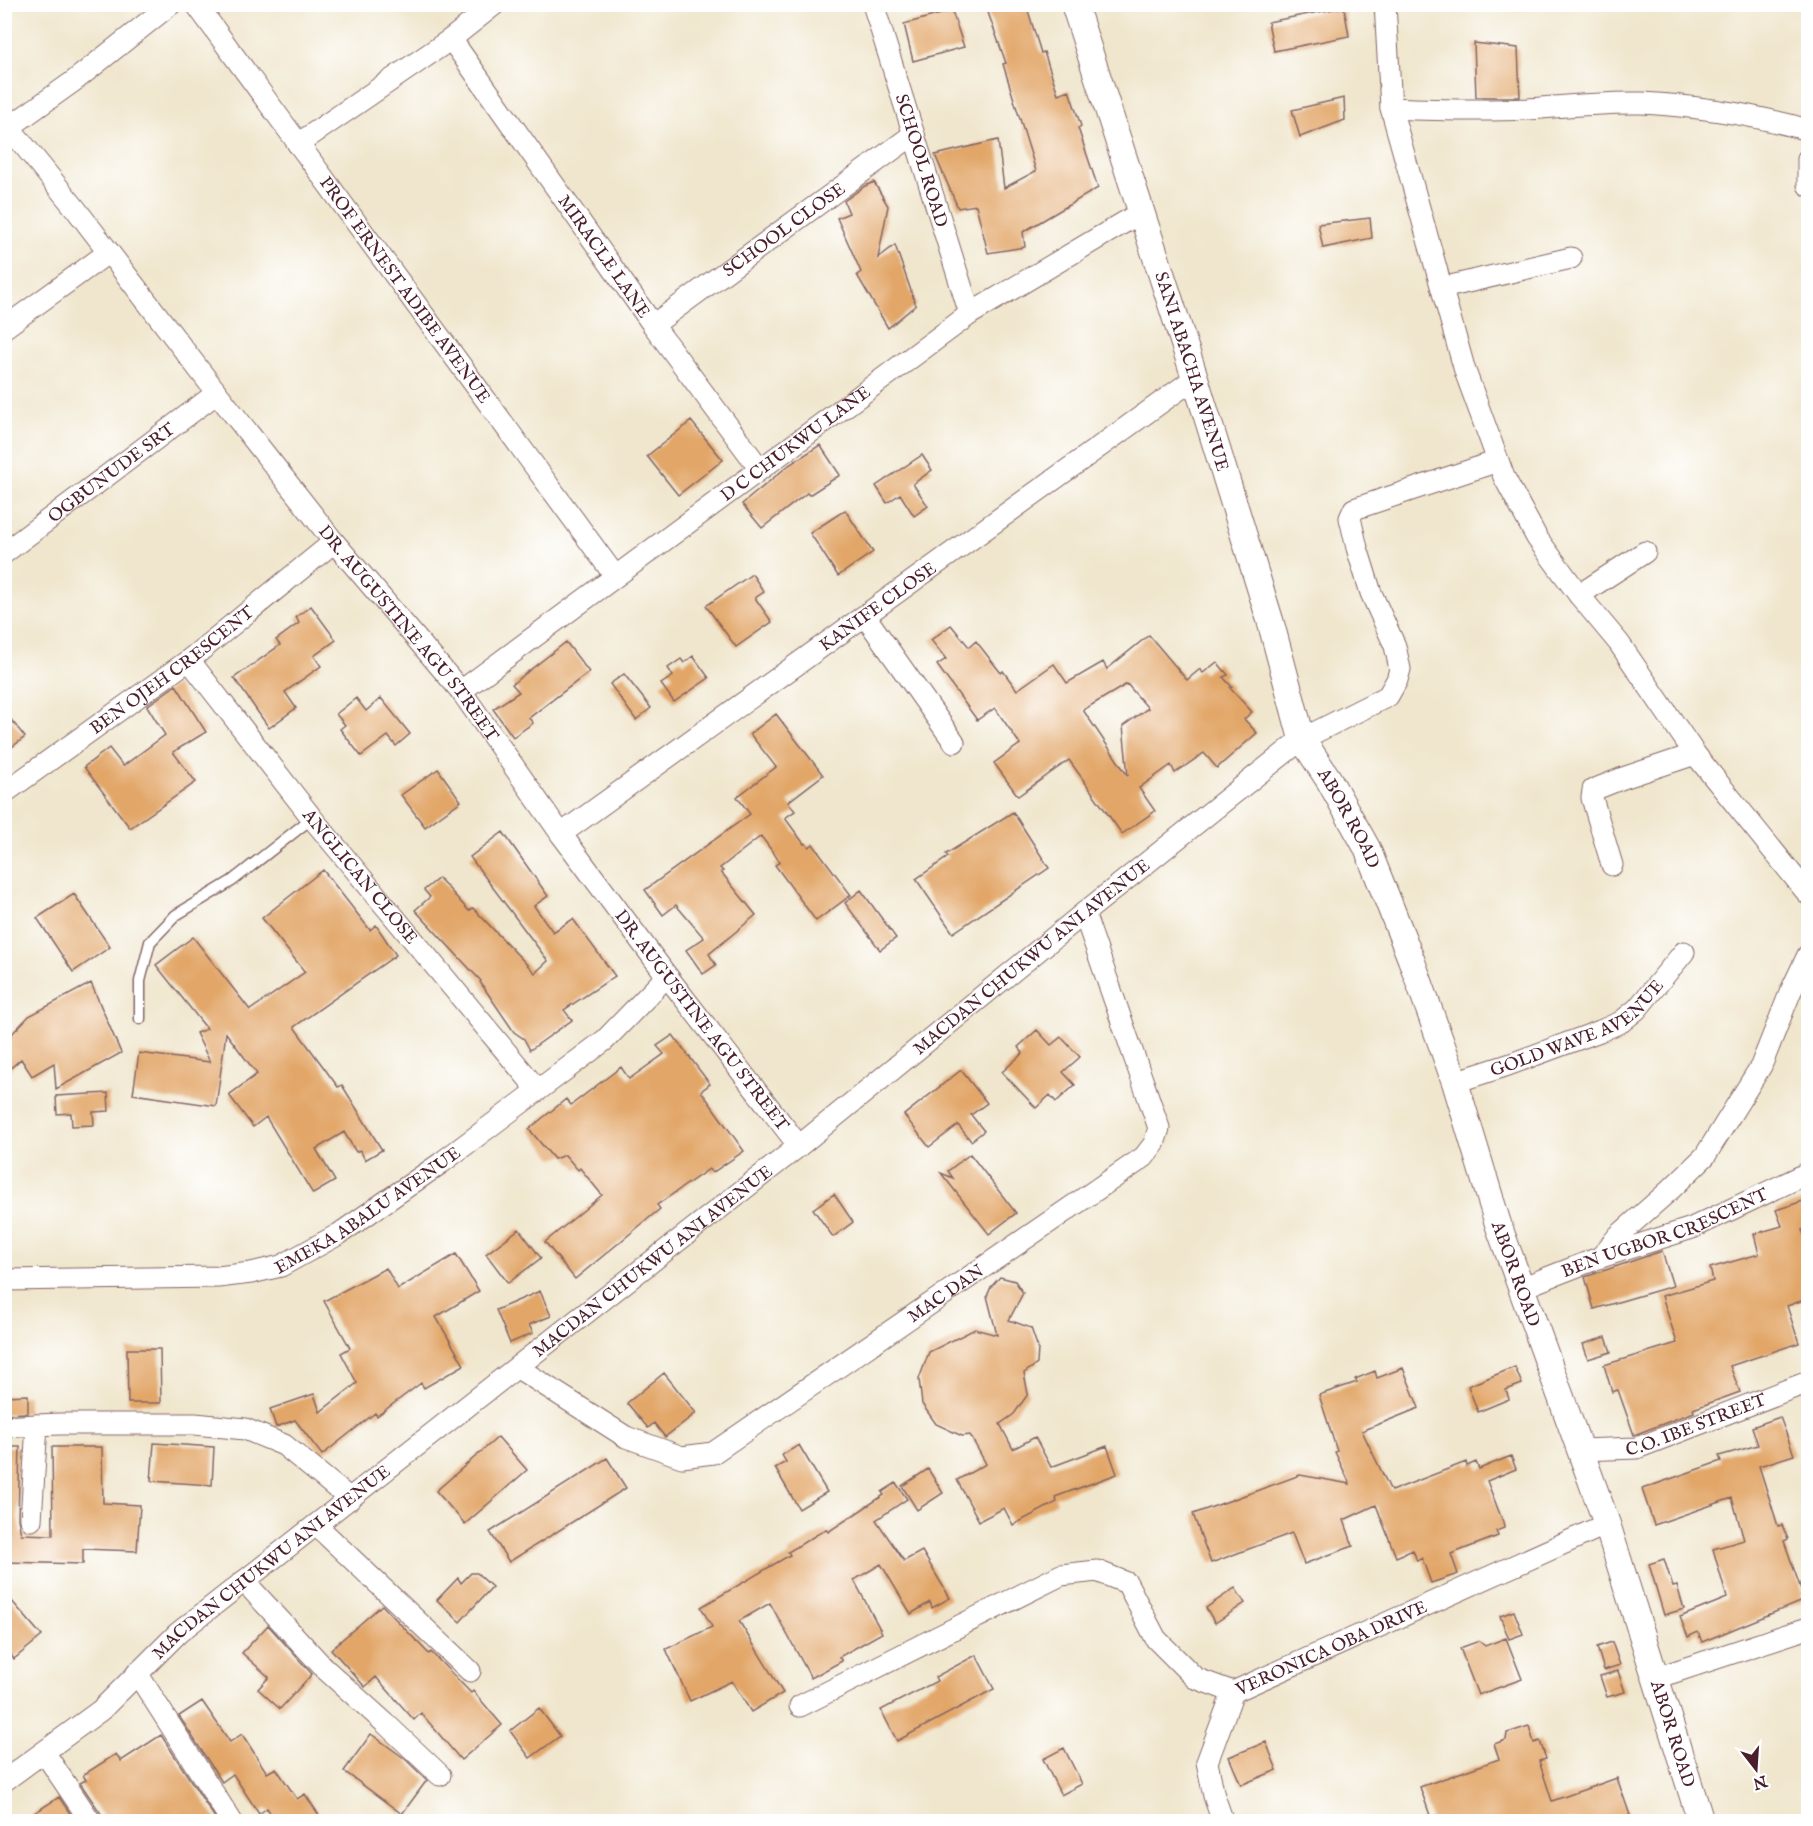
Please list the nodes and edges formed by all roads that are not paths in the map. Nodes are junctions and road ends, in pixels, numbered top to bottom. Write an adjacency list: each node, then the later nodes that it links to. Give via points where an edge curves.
1 (171, 4): 9 (street)
2 (196, 4): 12 (street, PROF ERNEST ADIBE AVENUE)
3 (495, 4): 7 (street)
4 (873, 4): 11 (street, SCHOOL ROAD)
5 (1074, 4): 15 (street, SANI ABACHA AVENUE)
6 (1385, 4): 8 (street)
7 (451, 39): 12 (street); 20 (street, MIRACLE LANE)
8 (1391, 108): 10 (street, via 1526,109 1641,103 1772,120); 18 (street)
9 (7, 129): 16 (street, DR. AUGUSTINE AGU STREET)
10 (1809, 130)
11 (914, 134): 19 (street, SCHOOL ROAD); 20 (street, SCHOOL CLOSE)
12 (298, 144): 29 (street, PROF ERNEST ADIBE AVENUE)
13 (1809, 159): 14 (street)
14 (1809, 185)
15 (1140, 213): 19 (street, D C CHUKWU LANE); 22 (street, SANI ABACHA AVENUE)
16 (109, 252): 21 (street); 23 (street, DR. AUGUSTINE AGU STREET)
17 (1572, 258): 18 (street)
18 (1442, 288): 24 (street)
19 (970, 314): 25 (street, D C CHUKWU LANE)
20 (653, 325): 25 (street, MIRACLE LANE)
21 (4, 328)
22 (1195, 378): 31 (street, KANIFE CLOSE); 34 (street, SANI ABACHA AVENUE, via 1270,620)
23 (217, 393): 26 (street, DR. AUGUSTINE AGU STREET); 28 (street, OGBUNUDE SRT)
24 (1498, 461): 30 (street, via 1537,538); 34 (street, MACDAN CHUKWU ANI AVENUE, via 1354,509 1350,518 1357,548 1400,669 1388,696)
25 (760, 469): 29 (street, D C CHUKWU LANE)
26 (334, 542): 32 (street, BEN OJEH CRESCENT); 33 (street, DR. AUGUSTINE AGU STREET)
27 (1645, 552): 30 (street)
28 (4, 553)
29 (615, 576): 33 (street, D C CHUKWU LANE)
30 (1579, 595): 36 (street, via 1619,643)
31 (865, 616): 35 (street); 39 (street, KANIFE CLOSE)
32 (189, 660): 37 (street, BEN OJEH CRESCENT); 38 (street, ANGLICAN CLOSE)
33 (461, 691): 39 (street, DR. AUGUSTINE AGU STREET)
34 (1302, 739): 42 (street, MACDAN CHUKWU ANI AVENUE); 47 (street, ABOR ROAD, via 1367,848)
35 (954, 742)
36 (1695, 754): 40 (street, via 1593,790); 41 (street)
37 (4, 793)
38 (312, 818): 46 (lane, via 232,881 176,915 150,942 140,981); 48 (street, ANGLICAN CLOSE)
39 (561, 834): 45 (street, DR. AUGUSTINE AGU STREET)
40 (1612, 865)
41 (1809, 894)
42 (1084, 913): 49 (street, MACDAN CHUKWU ANI AVENUE); 54 (street, MAC DAN, via 1159,1128 1144,1157 713,1453 682,1457 626,1437)
43 (1684, 952): 47 (street, GOLD WAVE AVENUE, via 1637,1009 1621,1022)
44 (1809, 955): 51 (street, via 1761,1066 1705,1156 1619,1235)
45 (667, 976): 48 (street, EMEKA ABALU AVENUE, via 605,1040); 49 (street, DR. AUGUSTINE AGU STREET)
46 (140, 1019)
47 (1455, 1082): 53 (street, ABOR ROAD)
48 (537, 1089): 52 (street, EMEKA ABALU AVENUE, via 383,1204 281,1266 218,1277)
49 (800, 1146): 54 (street, MACDAN CHUKWU ANI AVENUE)
50 (1809, 1173): 51 (street, BEN UGBOR CRESCENT, via 1692,1228)
51 (1601, 1257): 53 (street, BEN UGBOR CRESCENT)
52 (4, 1280)
53 (1521, 1288): 58 (street, ABOR ROAD)
54 (518, 1368): 59 (street, MACDAN CHUKWU ANI AVENUE)
55 (1809, 1382): 58 (street, C.O. IBE STREET, via 1636,1448)
56 (37, 1425): 57 (street); 59 (street, via 195,1424 245,1429 284,1445); 60 (street)
57 (4, 1427)
58 (1580, 1450): 61 (street, ABOR ROAD)
59 (350, 1499): 62 (street, MACDAN CHUKWU ANI AVENUE)
60 (31, 1520)
61 (1607, 1524): 67 (street, ABOR ROAD); 68 (street, VERONICA OBA DRIVE)
62 (316, 1525): 63 (street, MACDAN CHUKWU ANI AVENUE); 65 (street)
63 (244, 1581): 66 (street, MACDAN CHUKWU ANI AVENUE, via 178,1633); 71 (street, via 325,1669)
64 (1809, 1628): 67 (street)
65 (470, 1671)
66 (137, 1673): 70 (street, MACDAN CHUKWU ANI AVENUE, via 101,1710); 74 (street)
67 (1656, 1678): 76 (street, ABOR ROAD)
68 (1233, 1692): 69 (street, VERONICA OBA DRIVE, via 1195,1678 1156,1639 1127,1583 1096,1571 1061,1575); 75 (street, via 1207,1762)
69 (800, 1706)
70 (44, 1752): 72 (street, MACDAN CHUKWU ANI AVENUE); 73 (street)
71 (440, 1775)
72 (4, 1781)
73 (91, 1821)
74 (232, 1821)
75 (1223, 1821)
76 (1701, 1821)

